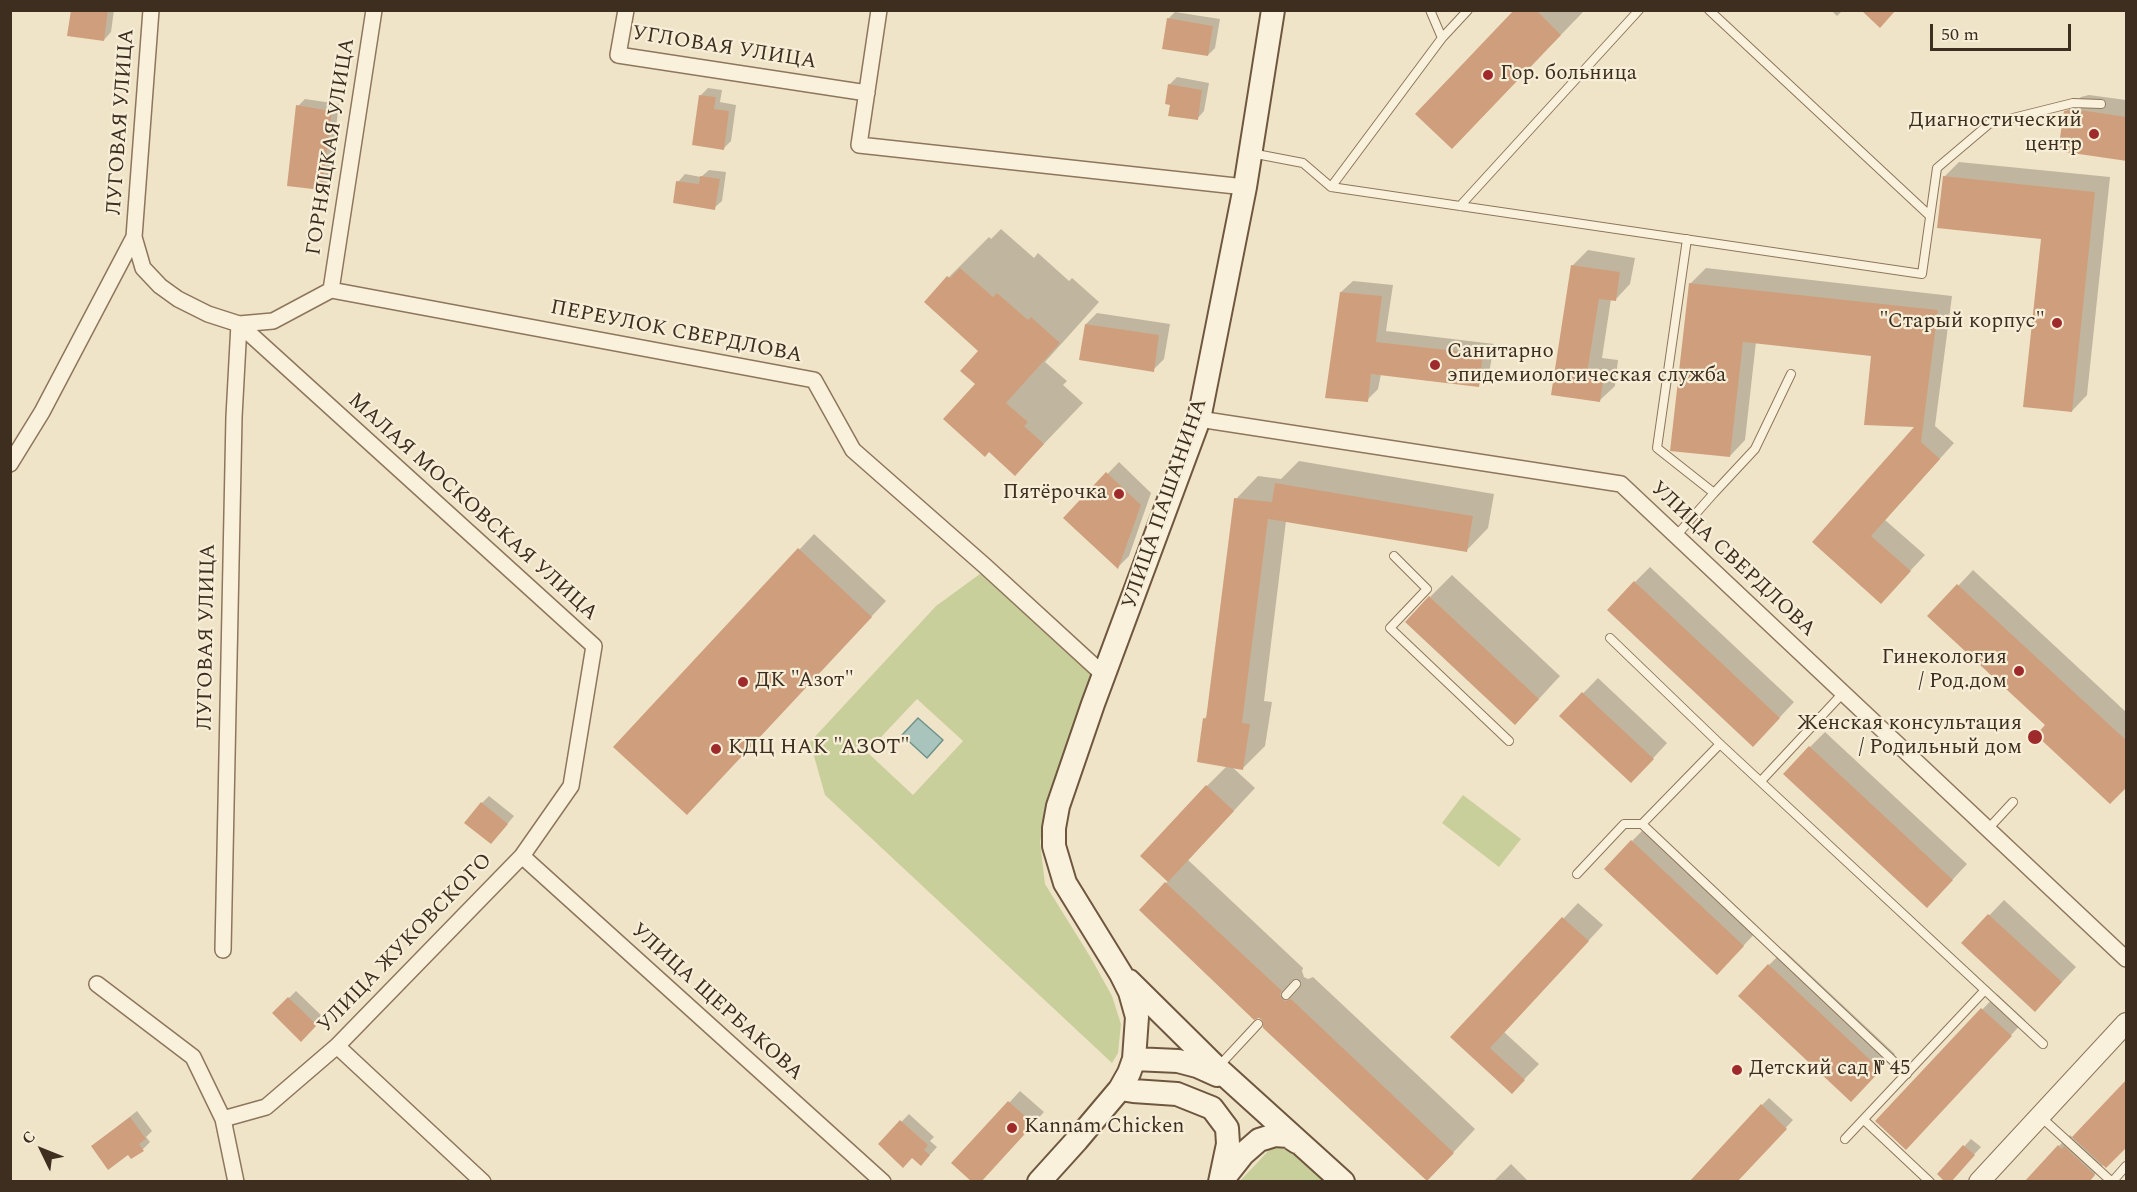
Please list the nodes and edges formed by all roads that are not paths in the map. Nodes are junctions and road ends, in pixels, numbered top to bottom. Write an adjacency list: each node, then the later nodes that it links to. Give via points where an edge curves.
1 (151, 10): 18 (street, ЛУГОВАЯ УЛИЦА)
2 (374, 10): 20 (street, ГОРНЯЦКАЯ УЛИЦА)
3 (626, 10): 11 (street, УГЛОВАЯ УЛИЦА, via 618,55)
4 (879, 10): 11 (street)
5 (1273, 10): 13 (main road, УЛИЦА ПАШАНИНА)
6 (1430, 10): 10 (lane)
7 (1468, 10): 10 (lane)
8 (1639, 10): 16 (lane)
9 (1709, 10): 17 (lane)
10 (1442, 38): 15 (lane)
11 (867, 93): 14 (street, via 859,145)
12 (2101, 104): 17 (lane, via 2073,103 1989,124 1937,168)
13 (1250, 153): 14 (main road, УЛИЦА ПАШАНИНА); 15 (lane, via 1303,163)
14 (1245, 187): 23 (main road, УЛИЦА ПАШАНИНА)
15 (1330, 187): 16 (lane)
16 (1460, 206): 19 (lane)
17 (1930, 216): 19 (lane, via 1922,274)
18 (134, 237): 21 (street, ЛУГОВАЯ УЛИЦА, via 143,268 160,286 208,314); 24 (street, ЛУГОВАЯ УЛИЦА, via 42,412)
19 (1687, 239): 25 (lane, via 1657,448)
20 (331, 290): 21 (street, ЛУГОВАЯ УЛИЦА, via 273,321); 29 (street, ПЕРЕУЛОК СВЕРДЛОВА, via 814,380 853,450)
21 (239, 324): 33 (street, МАЛАЯ МОСКОВСКАЯ УЛИЦА, via 594,646); 40 (street, ЛУГОВАЯ УЛИЦА)
22 (1791, 374): 25 (lane, via 1755,449)
23 (1199, 420): 26 (street, УЛИЦА СВЕРДЛОВА, via 1621,484); 29 (main road, УЛИЦА ПАШАНИНА)
24 (10, 464)
25 (1714, 493): 26 (lane)
26 (1676, 536): 30 (street, УЛИЦА СВЕРДЛОВА)
27 (1394, 556): 31 (lane, via 1427,589 1390,628)
28 (1610, 638): 32 (lane)
29 (1105, 676): 42 (main road, УЛИЦА ПАШАНИНА, via 1058,807 1054,846 1065,883)
30 (1843, 693): 34 (lane); 37 (street, УЛИЦА СВЕРДЛОВА)
31 (1509, 741)
32 (1720, 744): 34 (lane); 36 (lane)
33 (576, 758): 38 (street, УЛИЦА ЖУКОВСКОГО, via 571,786)
34 (1761, 782): 45 (lane)
35 (2013, 802): 37 (lane)
36 (1642, 825): 39 (lane, via 1624,824); 53 (lane)
37 (1988, 830): 41 (street, УЛИЦА СВЕРДЛОВА)
38 (522, 856): 50 (street, УЛИЦА ЖУКОВСКОГО); 63 (street, УЛИЦА ЩЕРБАКОВА)
39 (1577, 874)
40 (223, 950)
41 (2127, 959)
42 (1121, 974): 51 (main road, via 1137,1017); 52 (main road)
43 (97, 984): 56 (street, via 193,1057)
44 (1296, 984): 46 (lane)
45 (1985, 990): 49 (lane); 53 (lane)
46 (1286, 995)
47 (2127, 1023): 55 (street)
48 (1258, 1024): 52 (lane)
49 (2043, 1044)
50 (337, 1046): 56 (street, УЛИЦА ЖУКОВСКОГО, via 266,1107); 62 (street)
51 (1134, 1059): 52 (main road, via 1178,1061); 54 (main road)
52 (1220, 1074): 59 (main road)
53 (1907, 1074): 57 (lane)
54 (1120, 1089): 64 (main road); 65 (main road, via 1177,1094 1212,1108 1227,1128)
55 (2040, 1116): 68 (street); 69 (lane)
56 (223, 1119): 61 (street)
57 (1864, 1120): 58 (lane); 67 (lane)
58 (1845, 1139)
59 (1304, 1146): 65 (main road, via 1288,1136 1259,1140); 66 (main road)
60 (2127, 1166): 69 (lane)
61 (236, 1182)
62 (483, 1182)
63 (883, 1182)
64 (1040, 1182)
65 (1221, 1182)
66 (1343, 1182)
67 (1930, 1182)
68 (1979, 1182)
69 (2112, 1182)

